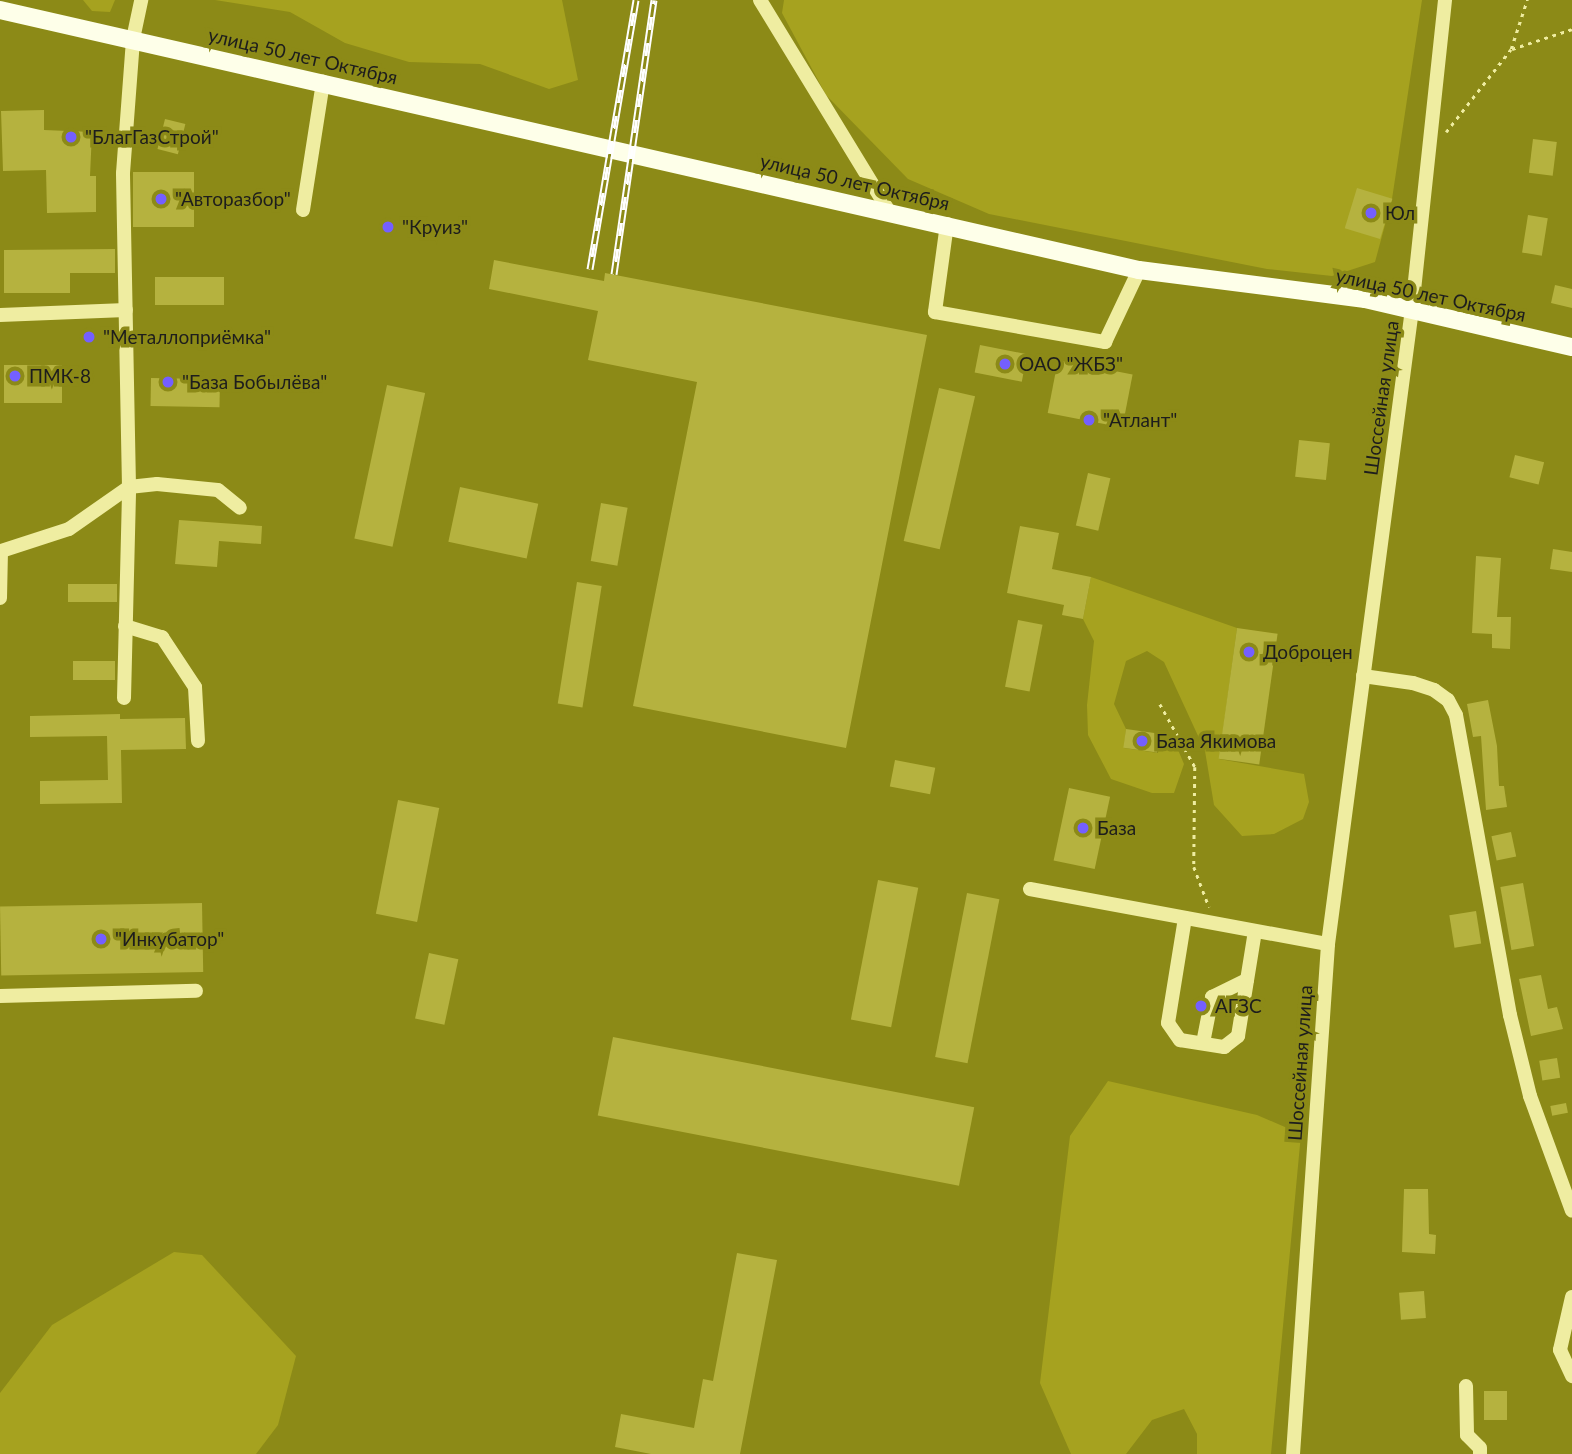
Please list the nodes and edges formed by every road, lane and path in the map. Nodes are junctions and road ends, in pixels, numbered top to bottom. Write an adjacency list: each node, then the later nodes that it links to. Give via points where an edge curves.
1 (141, 0): 8 (street)
2 (760, 0): 5 (street)
3 (1445, 0): 16 (street, Шоссейная улица)
4 (1527, 0): 9 (path)
5 (768, 7): 13 (street)
6 (0, 10): 8 (main road, улица 50 лет Октября)
7 (1572, 29): 9 (path)
8 (133, 38): 10 (main road, улица 50 лет Октября); 17 (street, via 123,173)
9 (1511, 49): 11 (path)
10 (323, 82): 12 (street); 13 (main road, улица 50 лет Октября)
11 (1446, 132)
12 (303, 209)
13 (889, 211): 14 (main road, улица 50 лет Октября)
14 (947, 224): 15 (main road, улица 50 лет Октября); 15 (street, via 935,312 1105,342)
15 (1139, 270): 16 (main road, улица 50 лет Октября)
16 (1412, 309): 19 (main road, улица 50 лет Октября); 24 (street, Шоссейная улица)
17 (126, 310): 18 (street); 20 (street)
18 (0, 315)
19 (1572, 347)
20 (129, 487): 21 (street, via 157,484 218,490); 22 (street, via 69,529 1,551); 23 (street)
21 (240, 508)
22 (0, 598)
23 (125, 626): 25 (street); 27 (street, via 162,637 195,687)
24 (1363, 676): 32 (street, Шоссейная улица); 37 (street, via 1434,690 1448,700 1456,715 1510,1015 1530,1096)
25 (124, 698)
26 (1160, 704): 30 (path, via 1195,766 1194,867)
27 (198, 741)
28 (1030, 889): 29 (street)
29 (1185, 918): 30 (street); 36 (street, via 1168,1023 1180,1040)
30 (1215, 923): 31 (street)
31 (1255, 931): 32 (street); 33 (street)
32 (1328, 944): 41 (street, Шоссейная улица)
33 (1247, 980): 36 (street, via 1212,998); 36 (street, via 1238,1036 1224,1046)
34 (196, 991): 35 (street)
35 (0, 996)
36 (1203, 1043)
37 (1572, 1211)
38 (1572, 1297): 39 (street, via 1560,1350)
39 (1572, 1376)
40 (1466, 1386): 42 (street, via 1467,1435)
41 (1293, 1454)
42 (1480, 1454)

